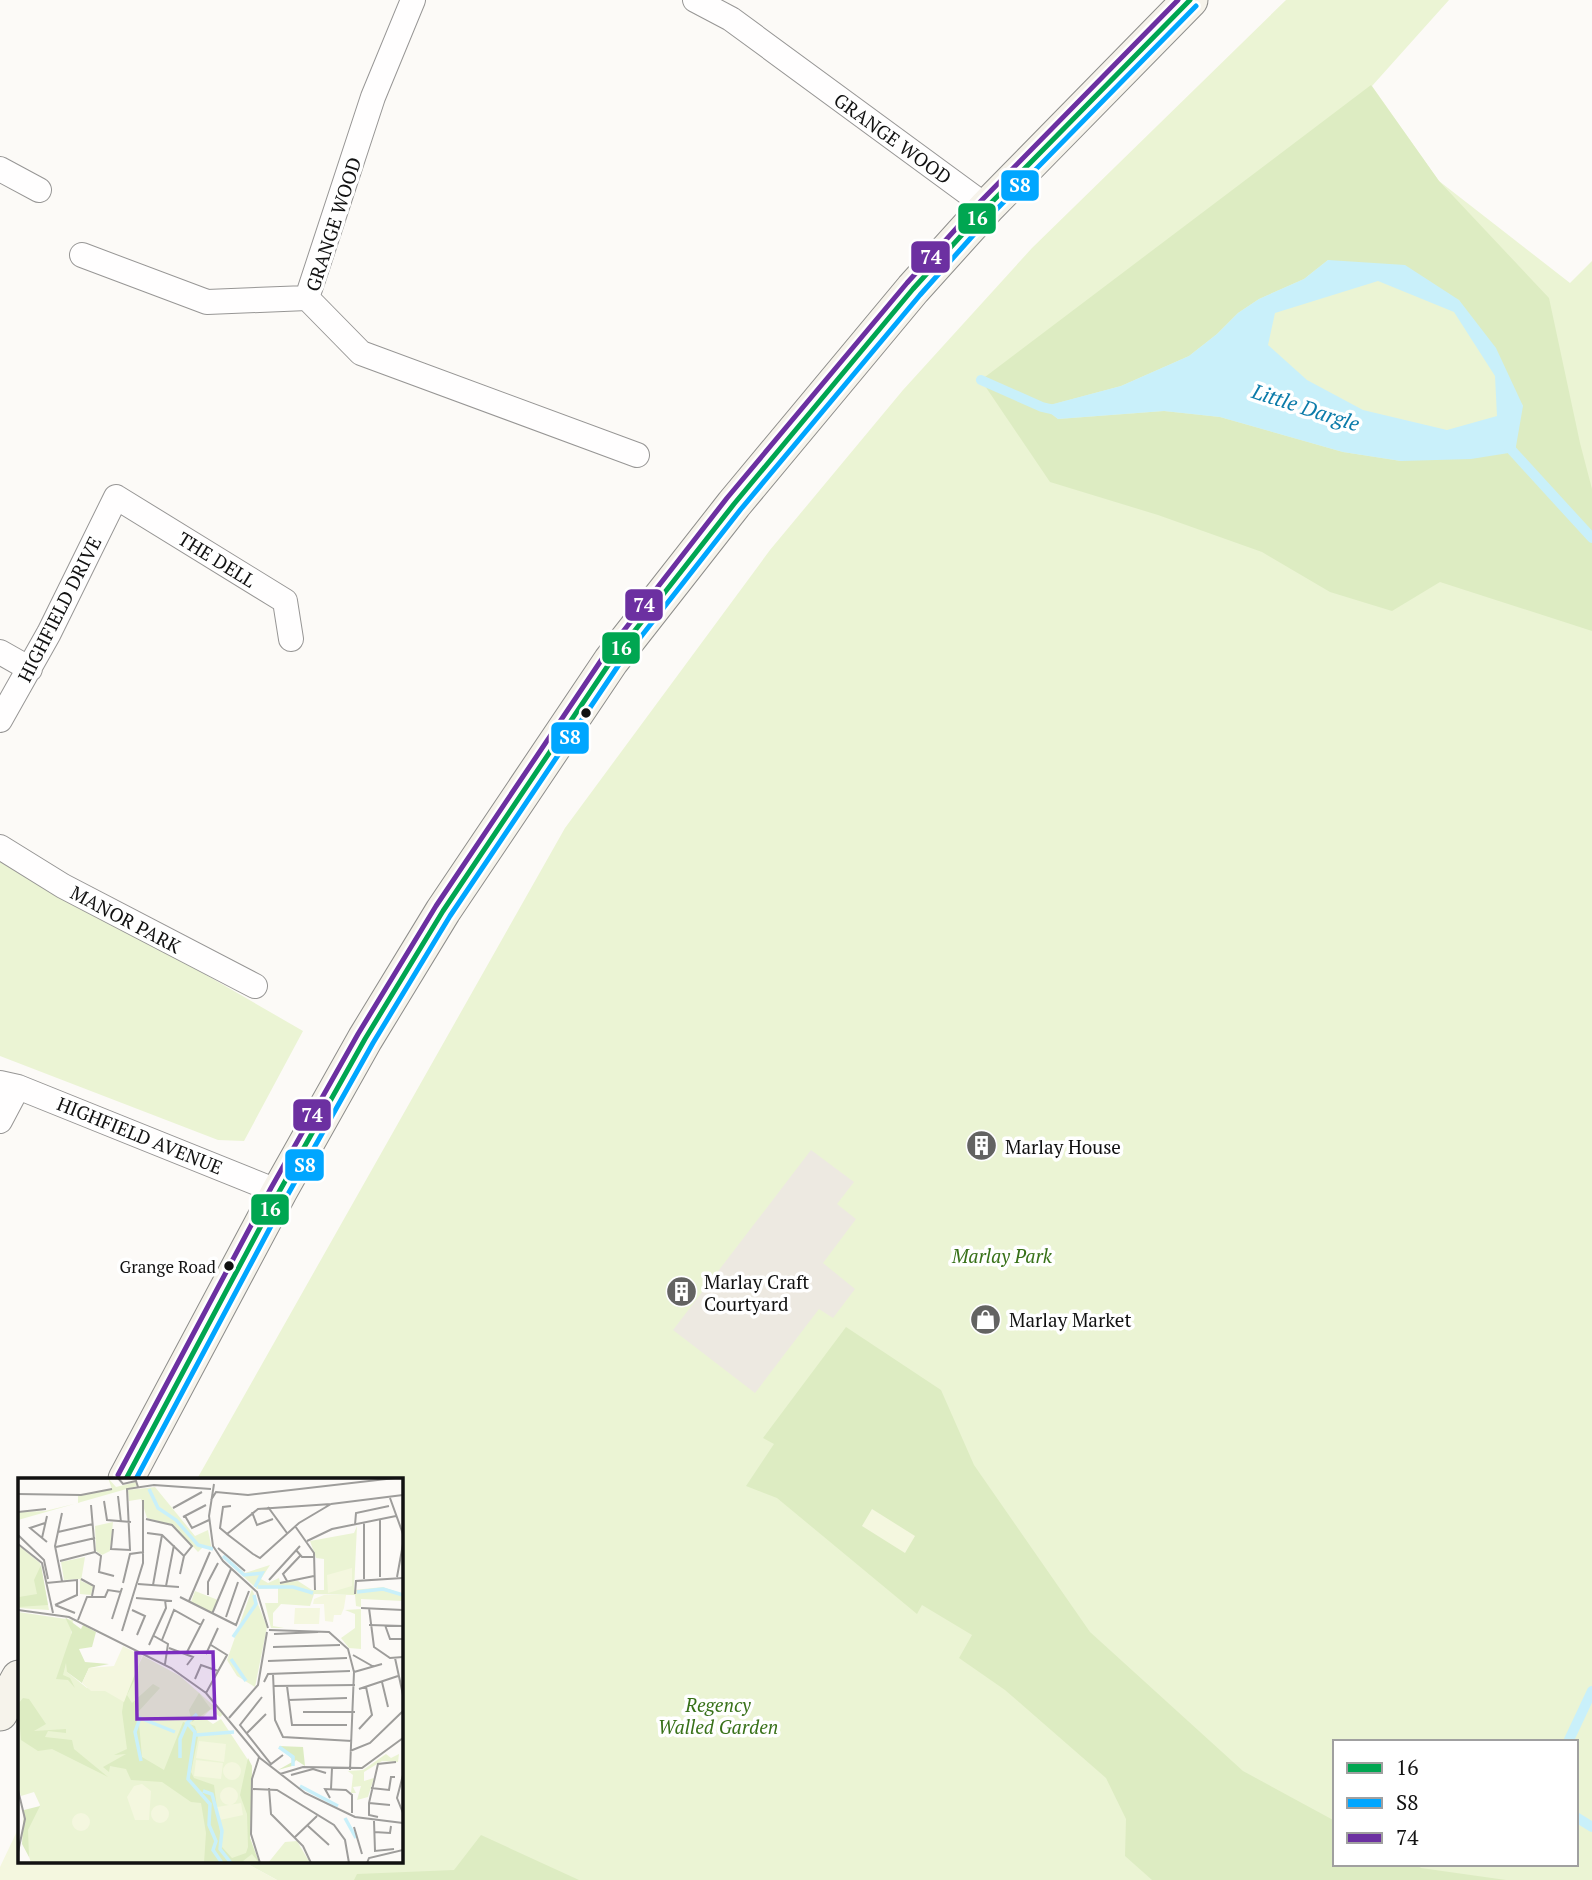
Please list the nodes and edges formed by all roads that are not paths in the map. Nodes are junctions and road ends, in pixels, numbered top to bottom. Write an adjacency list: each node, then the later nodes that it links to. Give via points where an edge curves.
1 (413, 0): 8 (street, GRANGE WOOD, via 373,97)
2 (695, 0): 6 (street, GRANGE WOOD, via 731,19)
3 (1190, 0): 6 (main road)
4 (0, 169): 5 (street)
5 (39, 190)
6 (987, 207): 19 (main road, via 734,504 611,661 443,911)
7 (82, 255): 8 (street, via 207,302)
8 (307, 298): 9 (street, GRANGE WOOD, via 361,353)
9 (637, 455)
10 (116, 496): 11 (street, THE DELL, via 285,601); 13 (street, HIGHFIELD DRIVE)
11 (291, 639)
12 (0, 652): 13 (street)
13 (30, 669): 14 (street, HIGHFIELD DRIVE)
14 (0, 720)
15 (0, 847): 16 (street, MANOR PARK, via 63,886)
16 (255, 986)
17 (9, 1085): 18 (street); 19 (street, HIGHFIELD AVENUE)
18 (0, 1121)
19 (279, 1192): 20 (main road)
20 (127, 1478)
21 (18, 1680): 22 (main road)
22 (0, 1713)

